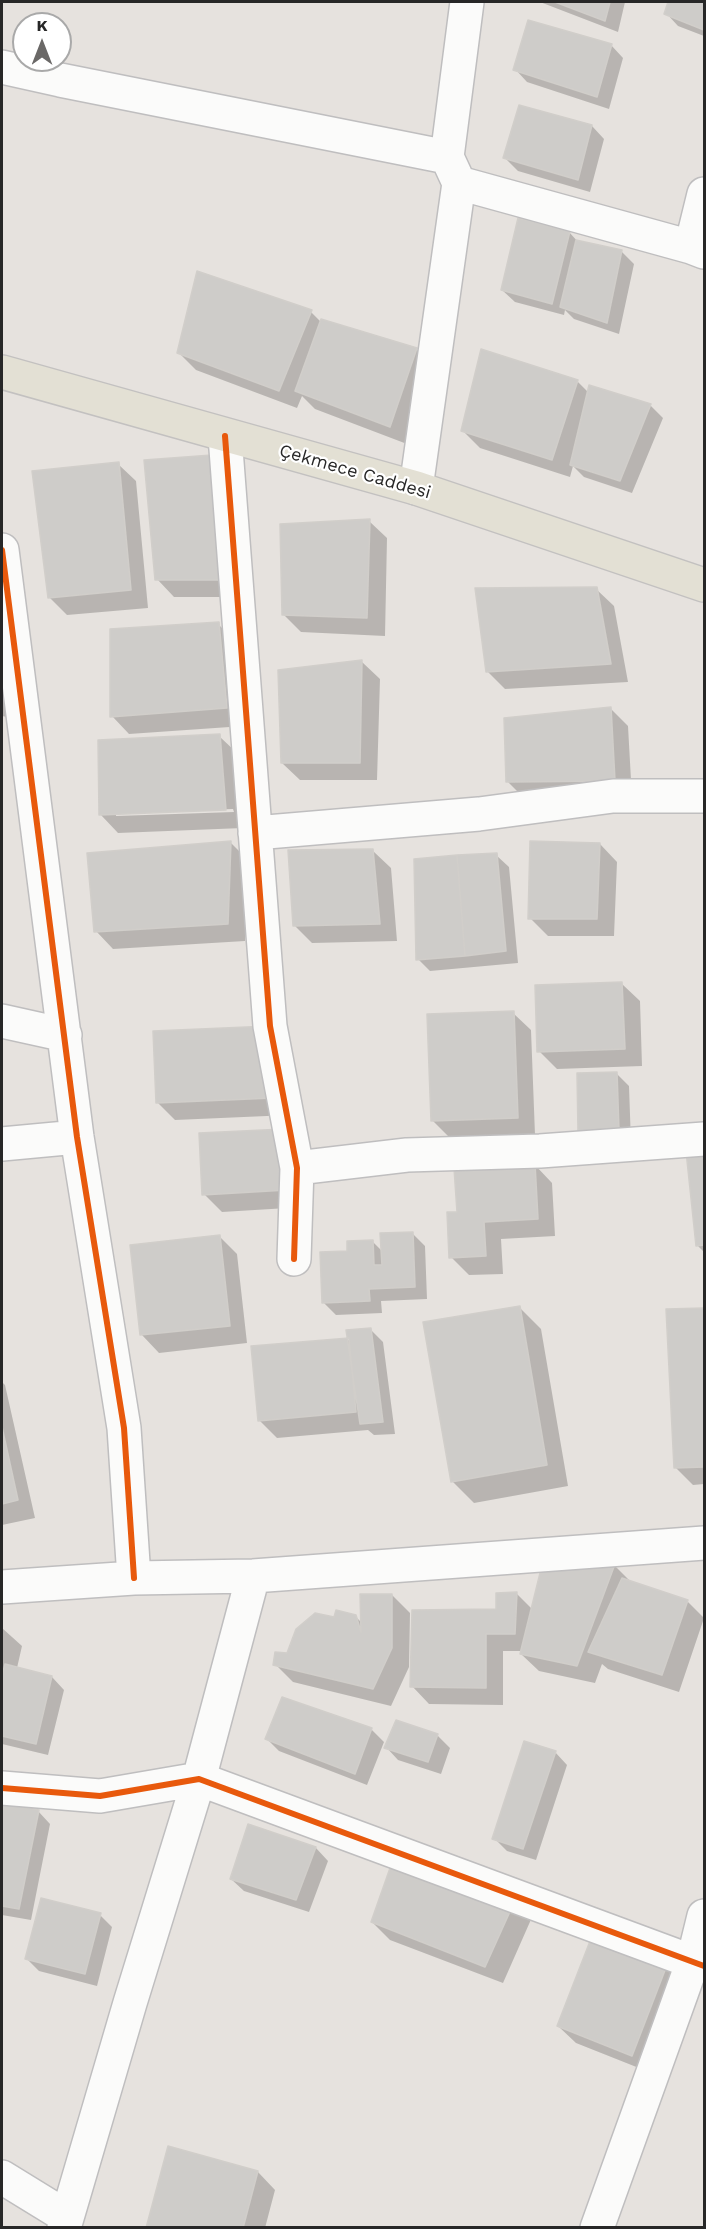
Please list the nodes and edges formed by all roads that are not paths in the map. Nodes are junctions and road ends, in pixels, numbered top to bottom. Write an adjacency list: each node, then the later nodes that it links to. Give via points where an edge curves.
1 (467, 2): 3 (street)
2 (2, 67): 3 (street)
3 (453, 170): 5 (street); 8 (street)
4 (705, 194): 5 (street)
5 (698, 249)
6 (2, 372): 7 (main road, Çekmece Caddesi)
7 (225, 436): 8 (main road, Çekmece Caddesi); 13 (street)
8 (416, 488): 10 (main road, Çekmece Caddesi)
9 (2, 550): 11 (street)
10 (705, 585)
11 (14, 726): 15 (street)
12 (705, 796): 13 (street, via 613,796 479,814)
13 (255, 833): 19 (street, via 270,1026)
14 (2, 1021): 15 (street)
15 (65, 1035): 16 (street)
16 (77, 1137): 18 (street); 23 (street, via 124,1428)
17 (705, 1139): 19 (street, via 540,1151 406,1155)
18 (2, 1144)
19 (297, 1168): 20 (street)
20 (294, 1259)
21 (705, 1543): 22 (street)
22 (253, 1576): 23 (street); 25 (street)
23 (134, 1578): 24 (street)
24 (2, 1587)
25 (199, 1779): 26 (street, via 100,1796); 28 (street); 30 (street)
26 (2, 1788)
27 (705, 1916): 28 (street)
28 (699, 1964): 31 (street)
29 (2, 2177): 30 (street)
30 (65, 2222)
31 (597, 2228)

